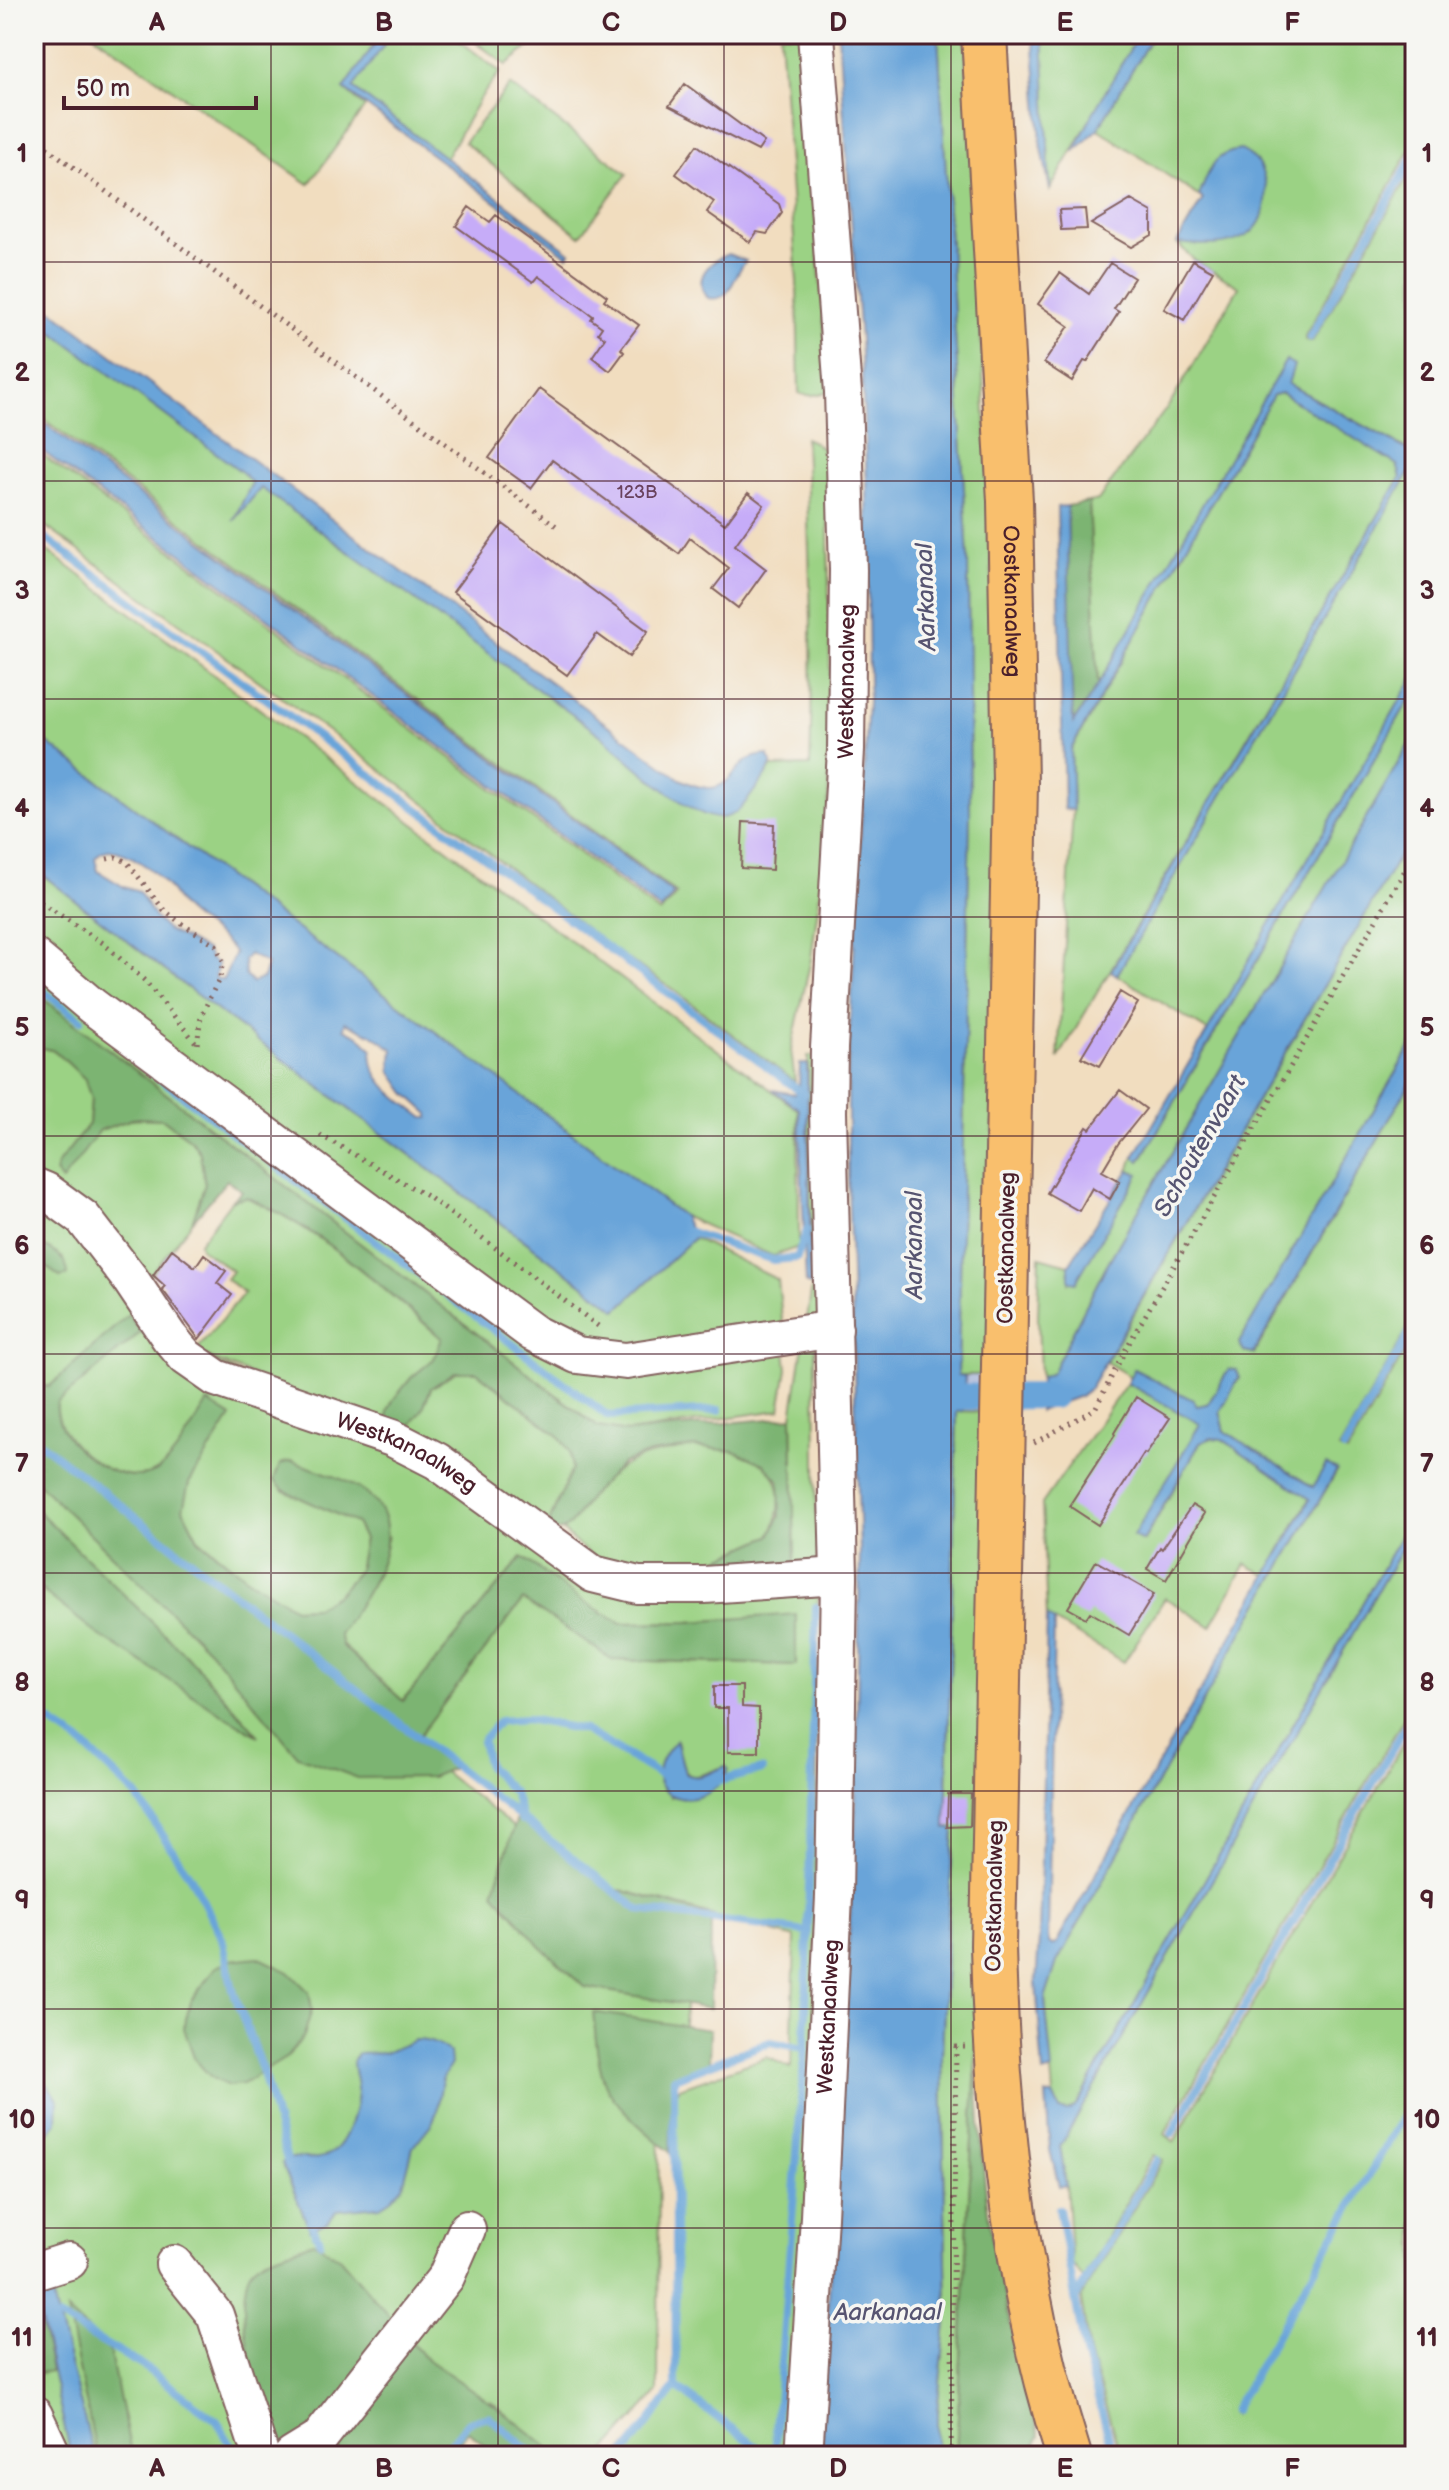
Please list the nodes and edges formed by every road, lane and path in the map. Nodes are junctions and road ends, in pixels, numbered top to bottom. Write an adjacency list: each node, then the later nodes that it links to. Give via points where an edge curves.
1 (816, 34): 13 (street, Westkanaalweg, via 843,392 848,570 845,780 829,1048)
2 (984, 34): 15 (main road, Oostkanaalweg, via 1010,501 1015,783 1006,1348)
3 (34, 138): 4 (path)
4 (559, 528)
5 (1415, 853): 15 (path, via 1095,1409)
6 (107, 859): 9 (path, via 127,862 164,910 216,945 223,961 220,977 201,1016)
7 (34, 898): 9 (path, via 103,943 145,981)
8 (34, 957): 14 (street, via 92,1006 533,1333 577,1355)
9 (197, 1045): 10 (path)
10 (206, 1053)
11 (311, 1129): 14 (path, via 430,1198 628,1348)
12 (34, 1186): 16 (street, Westkanaalweg, via 83,1218 169,1337 216,1378 392,1438 437,1461 593,1574 638,1585)
13 (834, 1329): 14 (street); 16 (street, Westkanaalweg)
14 (631, 1360)
15 (1016, 1442): 17 (main road, Oostkanaalweg, via 993,1946)
16 (839, 1576): 26 (street, Westkanaalweg, via 833,1927)
17 (995, 2045): 27 (path, via 956,2047); 28 (main road, Oostkanaalweg, via 1028,2302)
18 (467, 2229): 25 (street, via 446,2277 318,2440)
19 (69, 2261): 21 (street)
20 (174, 2264): 24 (street, via 215,2315)
21 (34, 2272)
22 (34, 2415): 23 (street)
23 (53, 2456)
24 (261, 2456)
25 (292, 2456)
26 (804, 2456)
27 (951, 2456)
28 (1069, 2456)

